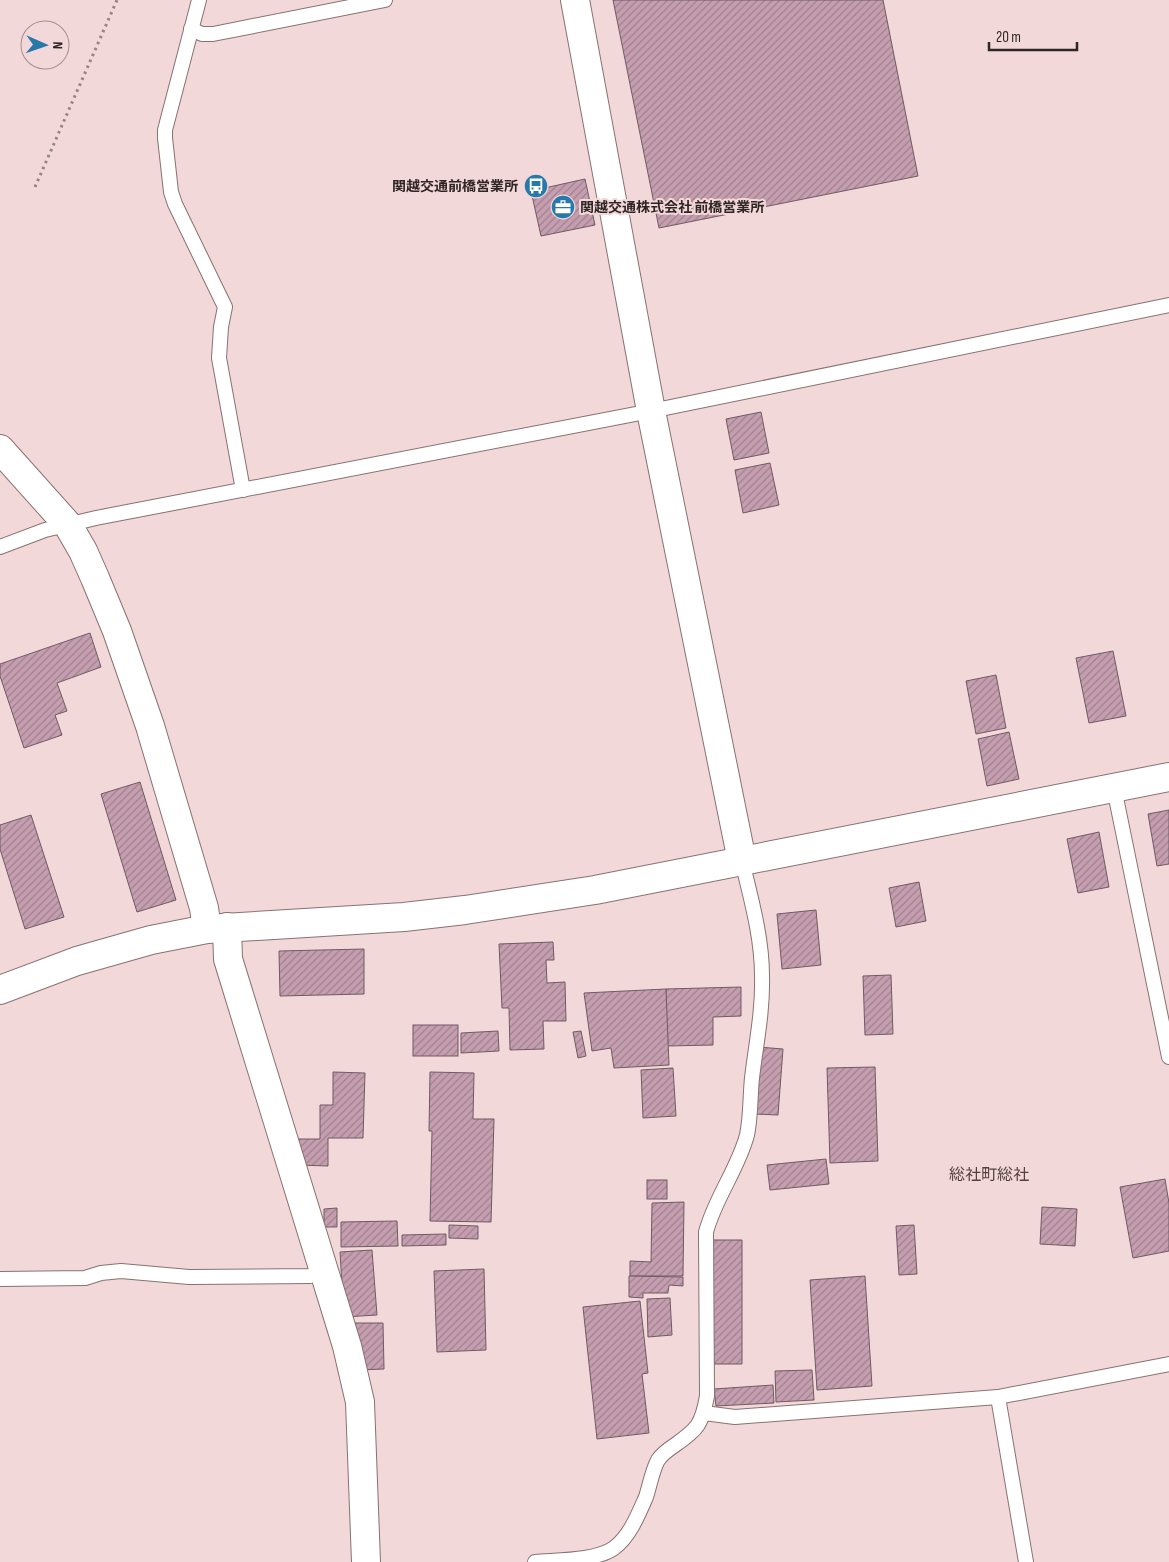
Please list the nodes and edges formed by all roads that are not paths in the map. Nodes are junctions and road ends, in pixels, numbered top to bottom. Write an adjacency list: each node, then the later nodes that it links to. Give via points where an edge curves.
1 (199, 0): 4 (lane)
2 (385, 0): 4 (lane, via 213,34)
3 (575, 0): 6 (street)
4 (190, 29): 8 (lane, via 165,130 171,192 225,307 219,358)
5 (1169, 305): 6 (lane)
6 (651, 411): 8 (lane); 13 (street)
7 (0, 449): 9 (street)
8 (243, 490): 9 (lane)
9 (68, 525): 10 (lane); 14 (street, via 83,551 117,632 150,726 204,908)
10 (0, 547)
11 (1169, 777): 12 (street)
12 (1114, 788): 13 (street); 16 (lane)
13 (742, 861): 14 (street, via 595,890 465,910); 21 (lane, via 756,919 762,1000 747,1134 706,1232 707,1396)
14 (217, 928): 15 (street, via 151,940 77,961); 17 (street)
15 (0, 990)
16 (1169, 1057)
17 (324, 1270): 18 (lane, via 310,1276 189,1277 121,1271 85,1278); 23 (street, via 360,1402)
18 (0, 1279)
19 (1169, 1364): 20 (lane)
20 (998, 1397): 21 (lane, via 735,1417); 25 (lane)
21 (704, 1413): 22 (lane, via 693,1432 658,1461 637,1516 624,1539)
22 (605, 1558): 24 (lane)
23 (366, 1562)
24 (535, 1562)
25 (1026, 1562)

